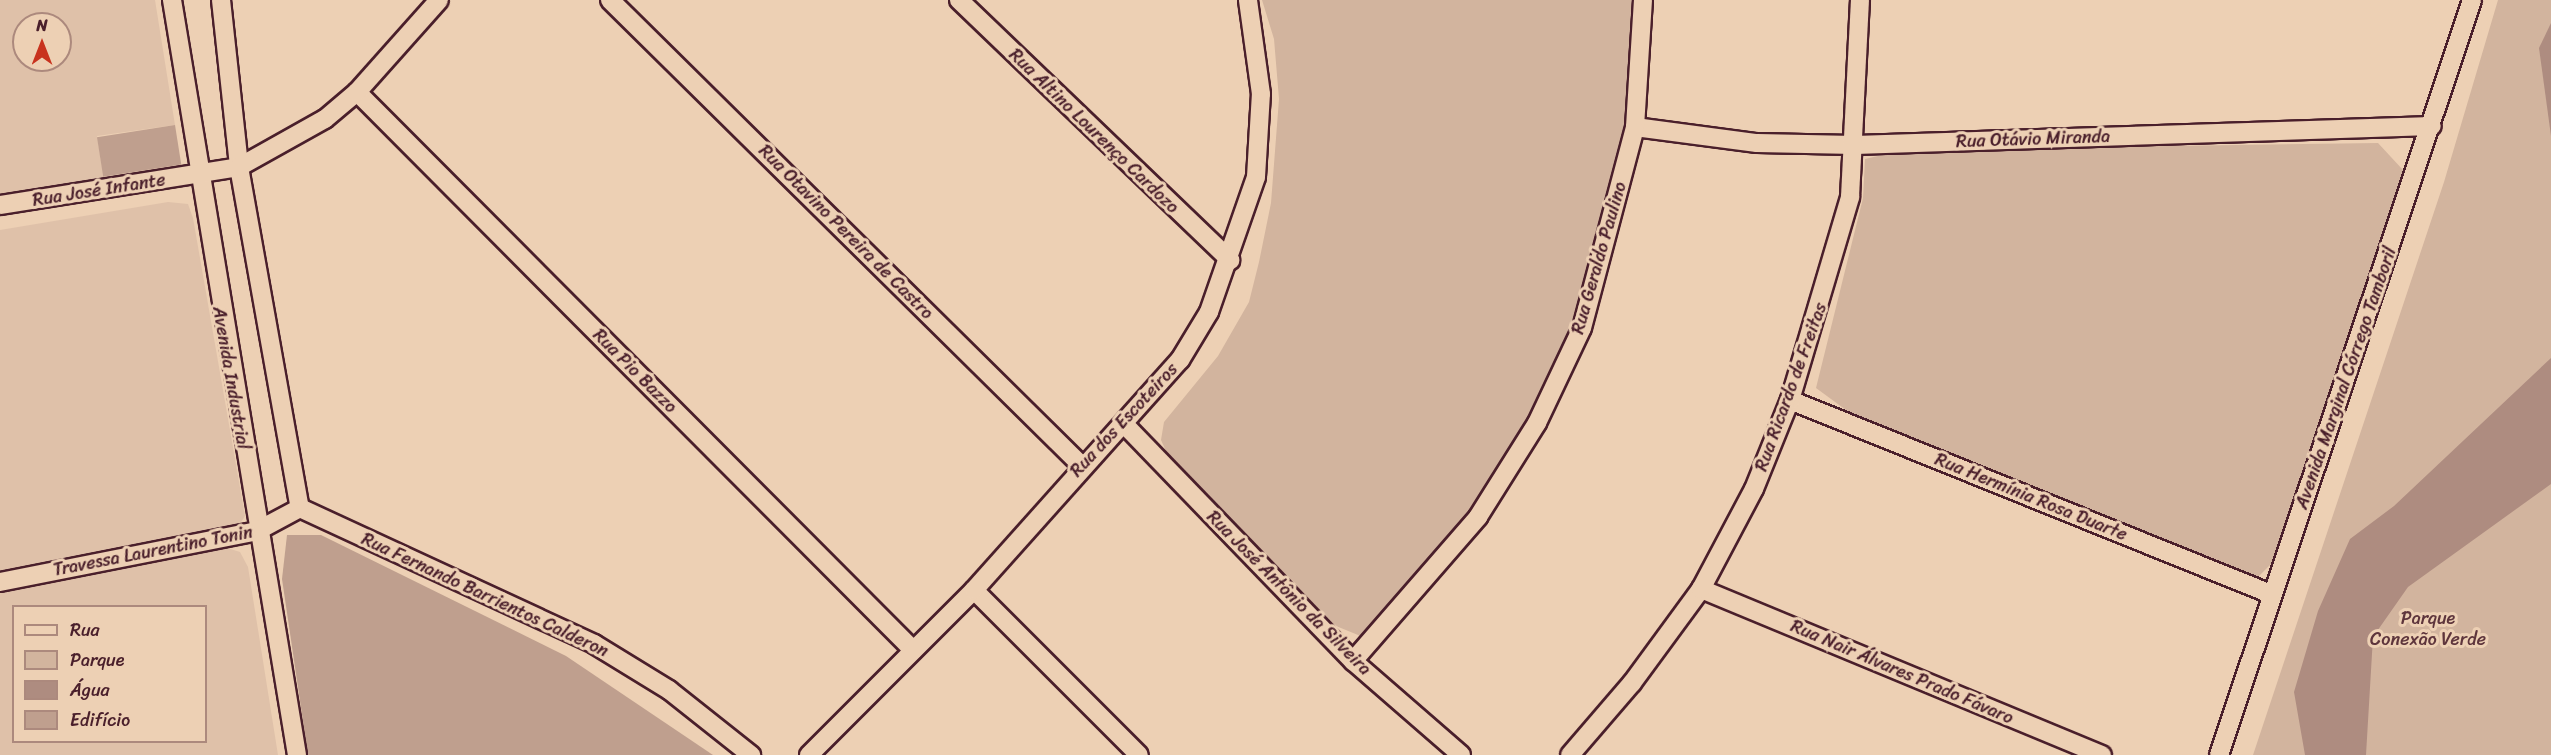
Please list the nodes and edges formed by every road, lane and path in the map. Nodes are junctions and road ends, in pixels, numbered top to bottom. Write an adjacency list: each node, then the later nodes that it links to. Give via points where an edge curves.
1 (172, 0): 15 (street, Avenida Industrial)
2 (220, 0): 14 (street)
3 (439, 0): 10 (street, Rua José Infante)
4 (610, 0): 20 (street, Rua Otavino Pereira de Castro)
5 (959, 0): 17 (street, Rua Altino Lourenço Cardozo)
6 (1248, 0): 17 (street, Rua dos Escoteiros, via 1261,94 1256,177)
7 (1643, 0): 12 (street, Rua Geraldo Paulino)
8 (1860, 0): 13 (street, Rua Ricardo de Freitas)
9 (2472, 0): 11 (street, Avenida Marginal Córrego Tamboril)
10 (357, 92): 14 (street, Rua José Infante, via 286,144); 27 (street, Rua Pio Bazzo)
11 (2432, 126): 13 (street, Rua Otávio Miranda); 26 (street, Avenida Marginal Córrego Tamboril)
12 (1635, 127): 13 (street, Rua Otávio Miranda, via 1757,143); 28 (street, Rua Geraldo Paulino, via 1582,328 1537,423 1478,518)
13 (1855, 145): 18 (street, Rua Ricardo de Freitas, via 1834,262)
14 (239, 167): 15 (street, Rua José Infante); 21 (street)
15 (197, 175): 16 (street, Rua José Infante); 22 (street, Avenida Industrial)
16 (0, 205)
17 (1230, 260): 19 (street, Rua dos Escoteiros, via 1209,312 1180,360)
18 (1790, 400): 24 (street, Rua Ricardo de Freitas, via 1754,489); 26 (street, Rua Hermínia Rosa Duarte)
19 (1124, 424): 20 (street, Rua dos Escoteiros); 28 (street, Rua José Antônio da Silveira)
20 (1081, 465): 25 (street, Rua dos Escoteiros)
21 (300, 508): 22 (street, Travessa Laurentino Tonin); 30 (street, Rua Fernando Barrientos Calderon, via 594,644 669,690)
22 (257, 531): 23 (street, Travessa Laurentino Tonin); 29 (street, Avenida Industrial)
23 (0, 582)
24 (1701, 589): 34 (street, Rua Ricardo de Freitas, via 1632,683); 35 (street, Rua Nair Álvares Prado Fávaro)
25 (974, 590): 27 (street, Rua dos Escoteiros); 32 (street)
26 (2271, 594): 36 (street, Avenida Marginal Córrego Tamboril)
27 (913, 650): 31 (street, Rua dos Escoteiros)
28 (1353, 661): 33 (street, Rua José Antônio da Silveira)
29 (297, 755)
30 (751, 755)
31 (809, 755)
32 (1139, 755)
33 (1461, 755)
34 (1570, 755)
35 (2102, 755)
36 (2219, 755)

